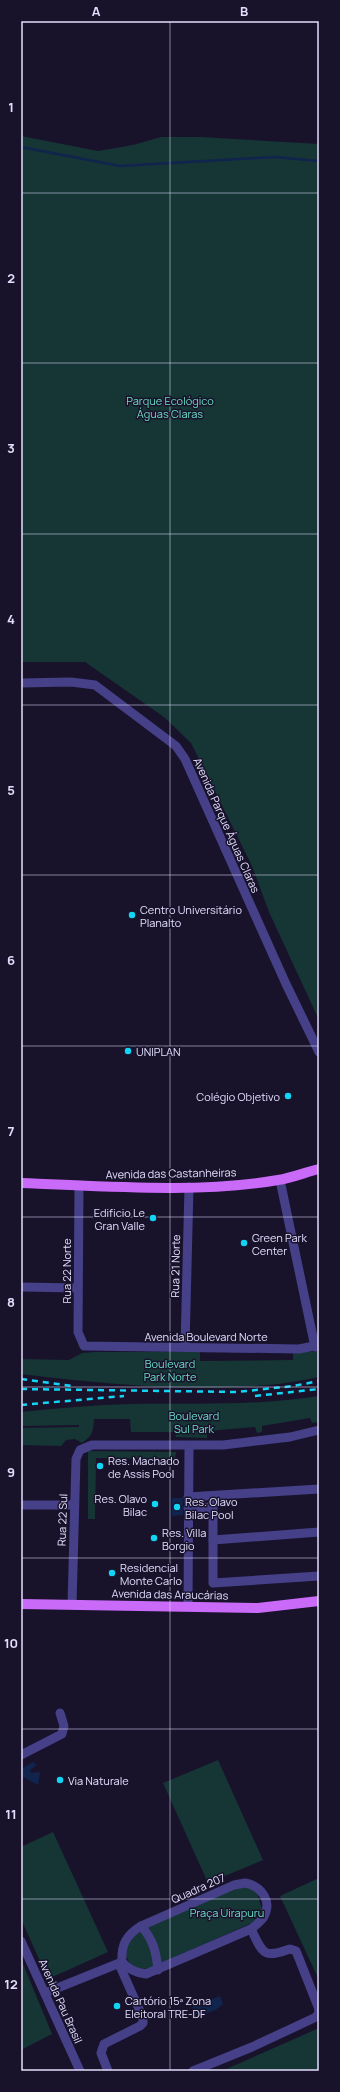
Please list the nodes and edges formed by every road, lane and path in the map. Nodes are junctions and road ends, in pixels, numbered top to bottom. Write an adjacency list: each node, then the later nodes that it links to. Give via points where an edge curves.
1 (21, 683): 2 (street, Avenida Parque Águas Claras, via 71,682 95,686 176,746 185,760)
2 (319, 1052)
3 (319, 1168): 4 (main road, Avenida das Castanheiras)
4 (280, 1180): 7 (main road, Avenida das Castanheiras); 10 (street)
5 (21, 1183): 6 (main road, Avenida das Castanheiras)
6 (79, 1186): 7 (main road, Avenida das Castanheiras); 9 (street, Rua 22 Norte)
7 (189, 1187): 12 (street, Rua 21 Norte)
8 (21, 1287): 9 (street)
9 (77, 1288): 11 (street, Rua 22 Norte, via 80,1339 84,1346)
10 (317, 1346): 12 (street, Avenida Boulevard Norte)
11 (93, 1347): 12 (street, Avenida Boulevard Norte)
12 (185, 1347)
13 (319, 1430): 14 (street, via 256,1442)
14 (189, 1446): 17 (street); 19 (street, Rua 22 Sul, via 92,1444 80,1450 76,1459)
15 (319, 1489): 16 (street)
16 (213, 1496): 17 (street); 20 (street)
17 (188, 1497): 21 (street)
18 (21, 1505): 19 (street)
19 (74, 1505): 27 (street, Rua 22 Sul)
20 (213, 1507): 21 (street); 23 (street)
21 (188, 1508): 28 (street)
22 (319, 1532): 23 (street)
23 (212, 1540): 24 (street, via 214,1584)
24 (319, 1576)
25 (319, 1601): 28 (main road, Avenida das Araucárias, via 258,1608)
26 (21, 1604): 27 (main road, Avenida das Araucárias)
27 (72, 1604): 28 (main road, Avenida das Araucárias)
28 (188, 1606)
29 (60, 1713): 30 (street, via 64,1726 62,1734)
30 (21, 1755)
31 (141, 1926): 32 (street, Quadra 207, via 234,1885 245,1883 261,1890 266,1899 266,1910 262,1919); 34 (street, Quadra 207, via 131,1932 124,1943); 35 (street, via 154,1946)
32 (251, 1929): 35 (street, Quadra 207); 37 (street, via 262,1951 267,1954 274,1955 290,1949 296,1951)
33 (21, 1941): 36 (street, Avenida Pau Brasil)
34 (120, 1963): 35 (street, Quadra 207, via 138,1973 146,1974); 36 (street); 39 (street, via 143,2023 104,2044 101,2053)
35 (158, 1970)
36 (45, 1993): 38 (street, Avenida Pau Brasil)
37 (319, 2010): 40 (street, via 314,2018 252,2048)
38 (80, 2071)
39 (108, 2071)
40 (193, 2071)

